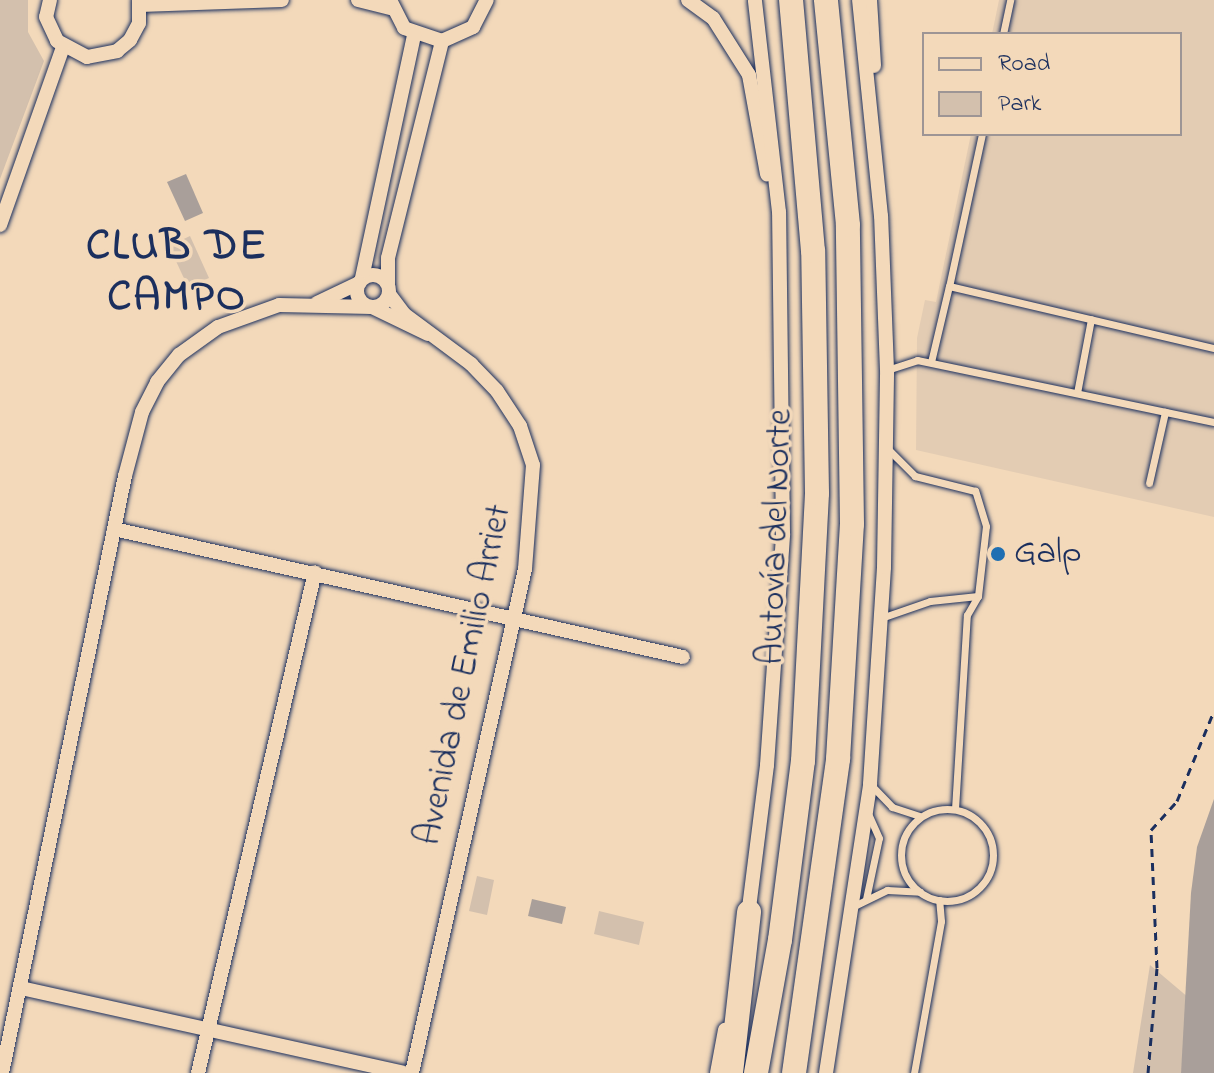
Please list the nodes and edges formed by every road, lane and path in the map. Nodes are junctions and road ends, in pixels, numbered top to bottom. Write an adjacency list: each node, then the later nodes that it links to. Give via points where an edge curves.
1 (282, 0): 12 (street)
2 (358, 0): 13 (street)
3 (487, 0): 16 (street, via 473,27)
4 (688, 0): 24 (street, via 713,18 749,75 770,189)
5 (755, 0): 24 (street, via 770,97)
6 (791, 0): 59 (highway, Autovía del Norte, via 814,266 817,508 803,761)
7 (826, 0): 60 (highway, Autovía del Norte, via 848,225 852,524 833,804)
8 (859, 0): 18 (street)
9 (870, 0): 18 (street, via 875,45)
10 (1010, 0): 14 (lane)
11 (47, 2): 17 (street, via 46,17)
12 (139, 3): 17 (street, via 139,23 117,51 87,57)
13 (391, 4): 15 (street)
14 (1003, 32)
15 (414, 35): 16 (street); 21 (street)
16 (442, 41): 23 (street, via 388,258)
17 (63, 47): 20 (street)
18 (871, 98): 31 (street)
19 (982, 136): 22 (lane)
20 (0, 225)
21 (361, 280): 23 (street, via 378,275); 25 (street); 26 (street, via 359,298)
22 (949, 286): 27 (lane); 30 (lane)
23 (389, 289): 26 (street, via 382,305); 28 (street, Avenida de Emilio Arriet)
24 (781, 301): 50 (street, via 779,624)
25 (314, 305): 26 (street); 37 (street, via 279,305 218,327 179,355 142,412)
26 (372, 307): 28 (street)
27 (1091, 319): 29 (lane); 32 (lane)
28 (428, 334): 41 (street, Avenida de Emilio Arriet, via 471,364 497,391 520,426 533,465 525,569)
29 (1214, 348)
30 (931, 362): 31 (lane, via 917,360); 32 (lane)
31 (887, 370): 35 (street)
32 (1077, 393): 33 (lane)
33 (1165, 412): 34 (lane); 36 (lane)
34 (1214, 422)
35 (887, 448): 39 (lane, via 915,476 975,491 986,526); 40 (street)
36 (1149, 483)
37 (114, 529): 38 (street); 51 (street)
38 (315, 572): 41 (street); 52 (street)
39 (978, 596): 40 (lane, via 930,601); 45 (lane, via 967,615)
40 (881, 618): 44 (street)
41 (510, 619): 42 (street); 56 (street, Avenida de Emilio Arriet)
42 (683, 657)
43 (1214, 711): 63 (path, via 1177,801 1151,830 1157,968)
44 (870, 784): 46 (lane, via 892,807); 49 (street)
45 (955, 809): 46 (lane); 48 (lane, via 985,828 993,863 986,881 973,893 957,902)
46 (920, 816): 47 (lane, via 907,829 901,856 908,881)
47 (921, 893): 48 (lane); 49 (lane, via 887,890)
48 (939, 900): 62 (lane, via 941,921)
49 (860, 902): 61 (street)
50 (749, 912): 57 (street); 58 (highway)
51 (21, 988): 52 (street); 53 (street)
52 (208, 1027): 54 (street); 55 (street)
53 (2, 1073)
54 (198, 1073)
55 (403, 1073)
56 (412, 1073)
57 (717, 1073)
58 (731, 1073)
59 (756, 1073)
60 (794, 1073)
61 (826, 1073)
62 (914, 1073)
63 (1148, 1073)

